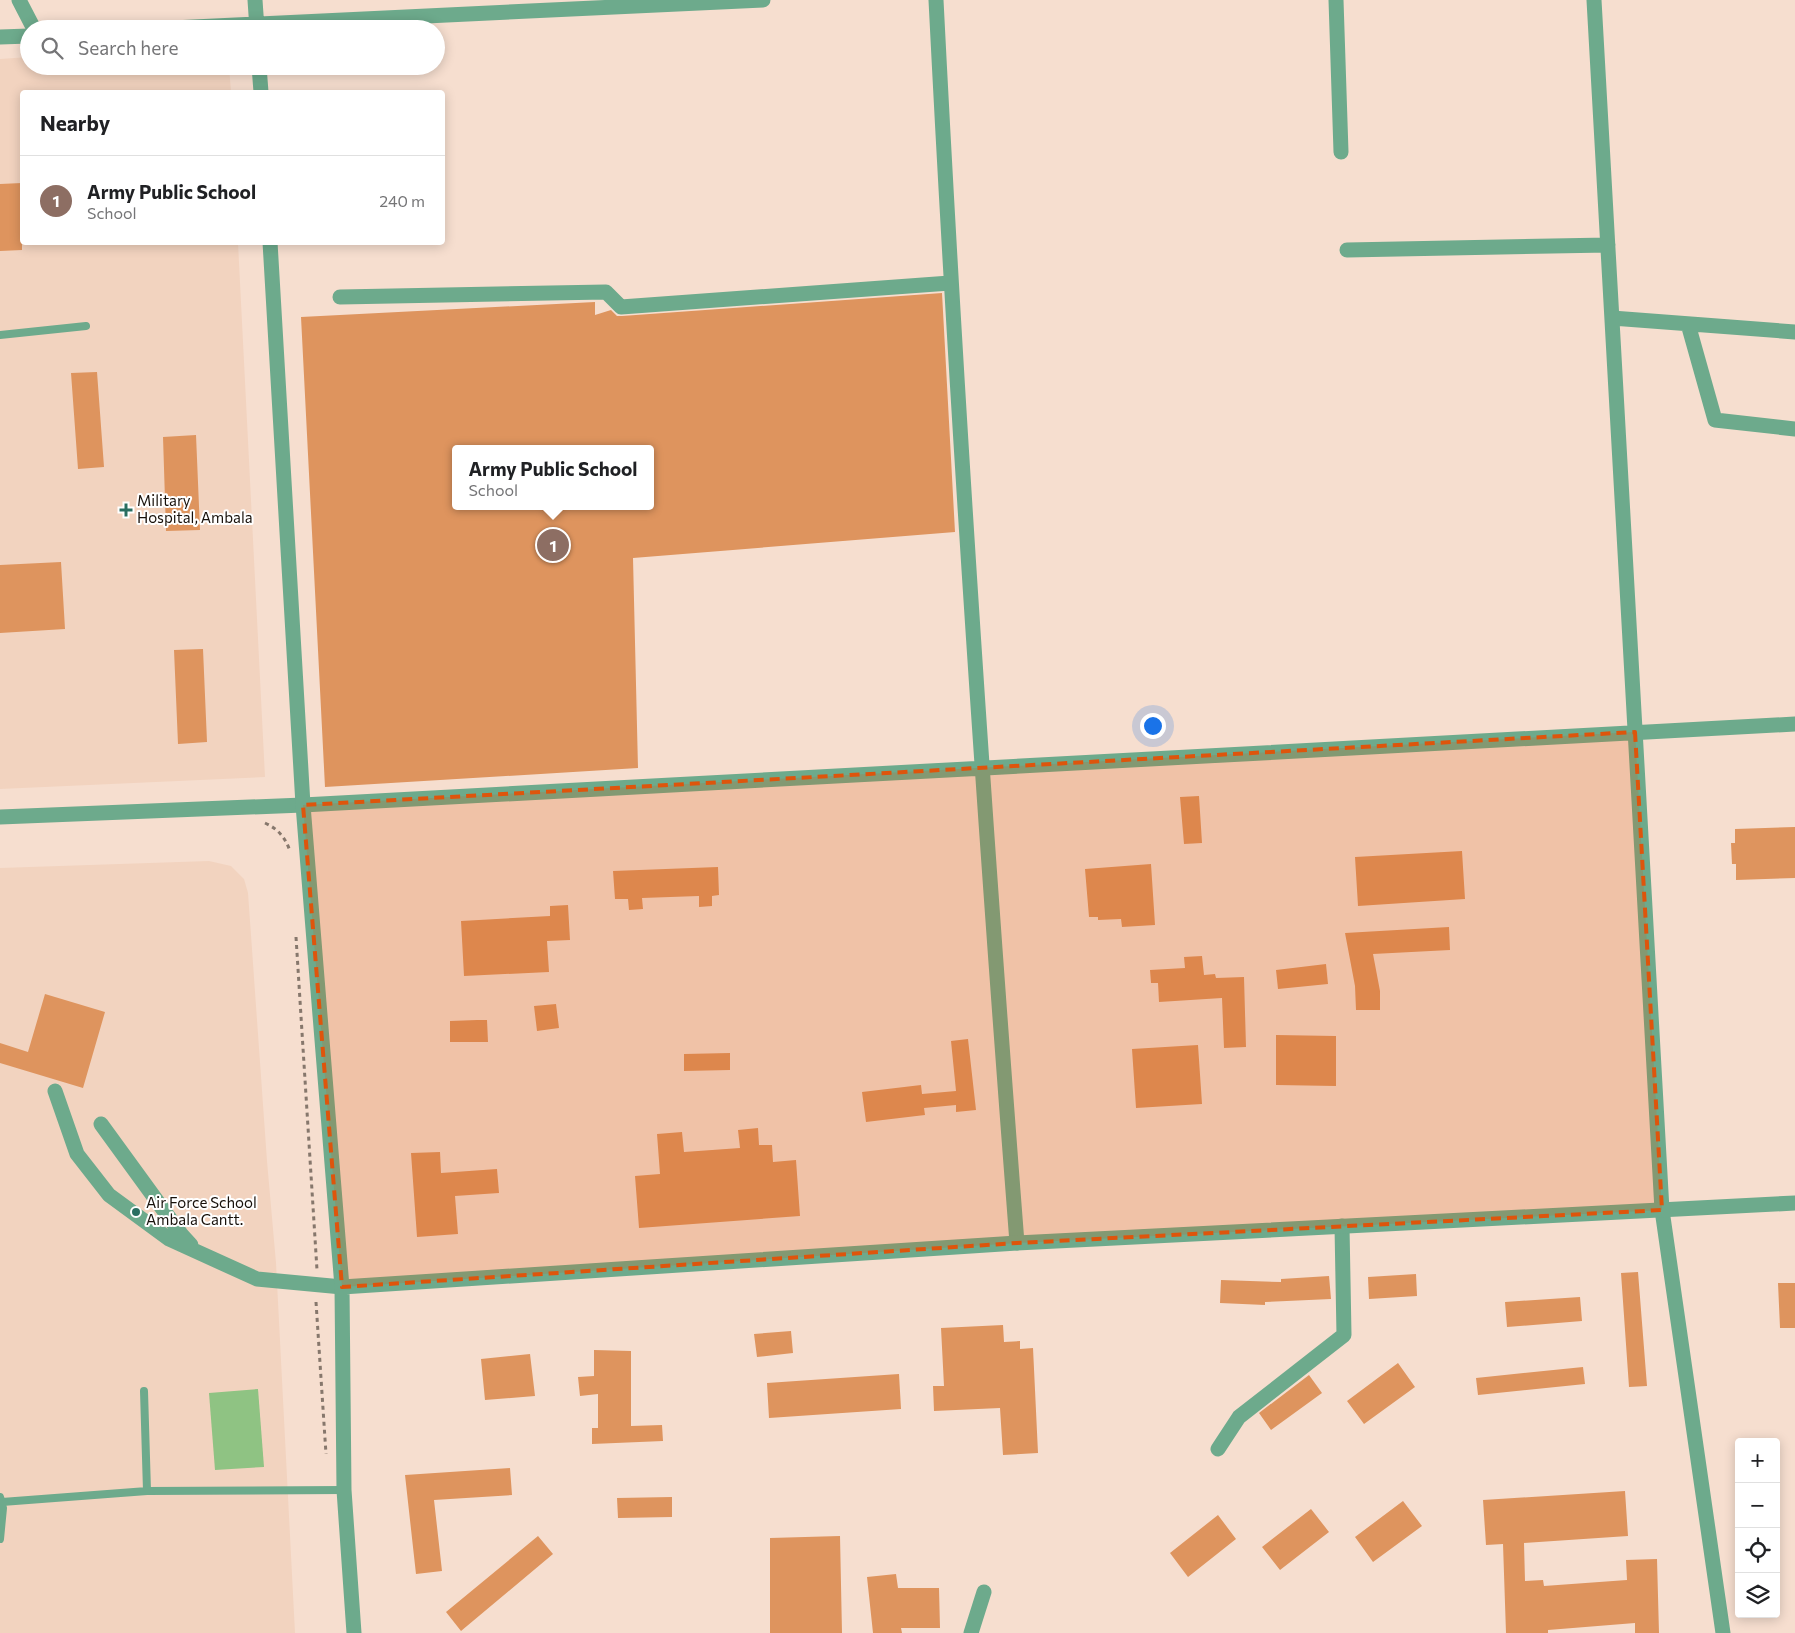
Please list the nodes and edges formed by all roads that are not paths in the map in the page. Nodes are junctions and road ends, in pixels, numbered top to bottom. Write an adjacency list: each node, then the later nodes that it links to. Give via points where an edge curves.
1 (20, 0): 9 (street)
2 (256, 0): 10 (street)
3 (749, 0): 4 (street); 8 (street)
4 (763, 0)
5 (936, 0): 20 (street)
6 (1336, 0): 16 (street)
7 (1594, 0): 18 (street)
8 (554, 5): 11 (street)
9 (30, 20)
10 (257, 20)
11 (342, 20)
12 (20, 36): 13 (street)
13 (0, 37)
14 (260, 75): 15 (street)
15 (261, 90)
16 (1341, 152)
17 (270, 245): 31 (street)
18 (1608, 245): 19 (street); 22 (street)
19 (1347, 250)
20 (950, 283): 21 (street, via 621,307 606,292); 30 (street)
21 (340, 297)
22 (1612, 318): 23 (street); 29 (street)
23 (1688, 324): 25 (street); 27 (street, via 1715,420)
24 (86, 326): 26 (lane)
25 (1795, 332)
26 (0, 335)
27 (1795, 429)
28 (1795, 724): 29 (street)
29 (1635, 732): 30 (street); 36 (street)
30 (982, 768): 31 (street); 38 (street)
31 (303, 805): 32 (street); 40 (street)
32 (0, 817)
33 (56, 1091): 39 (street, via 77,1154 109,1196 169,1238)
34 (101, 1124): 39 (street, via 175,1227)
35 (1795, 1203): 36 (street)
36 (1662, 1210): 37 (street); 50 (street)
37 (1342, 1226): 38 (street); 42 (street, via 1344,1335 1239,1417)
38 (1017, 1243): 40 (street)
39 (197, 1251): 40 (street, via 257,1279)
40 (342, 1287): 43 (street)
41 (144, 1391): 44 (lane)
42 (1218, 1449)
43 (344, 1490): 44 (lane); 48 (street)
44 (147, 1491): 45 (lane)
45 (1, 1499): 46 (lane)
46 (0, 1540)
47 (984, 1592): 49 (street)
48 (354, 1633)
49 (972, 1633)
50 (1723, 1633)

